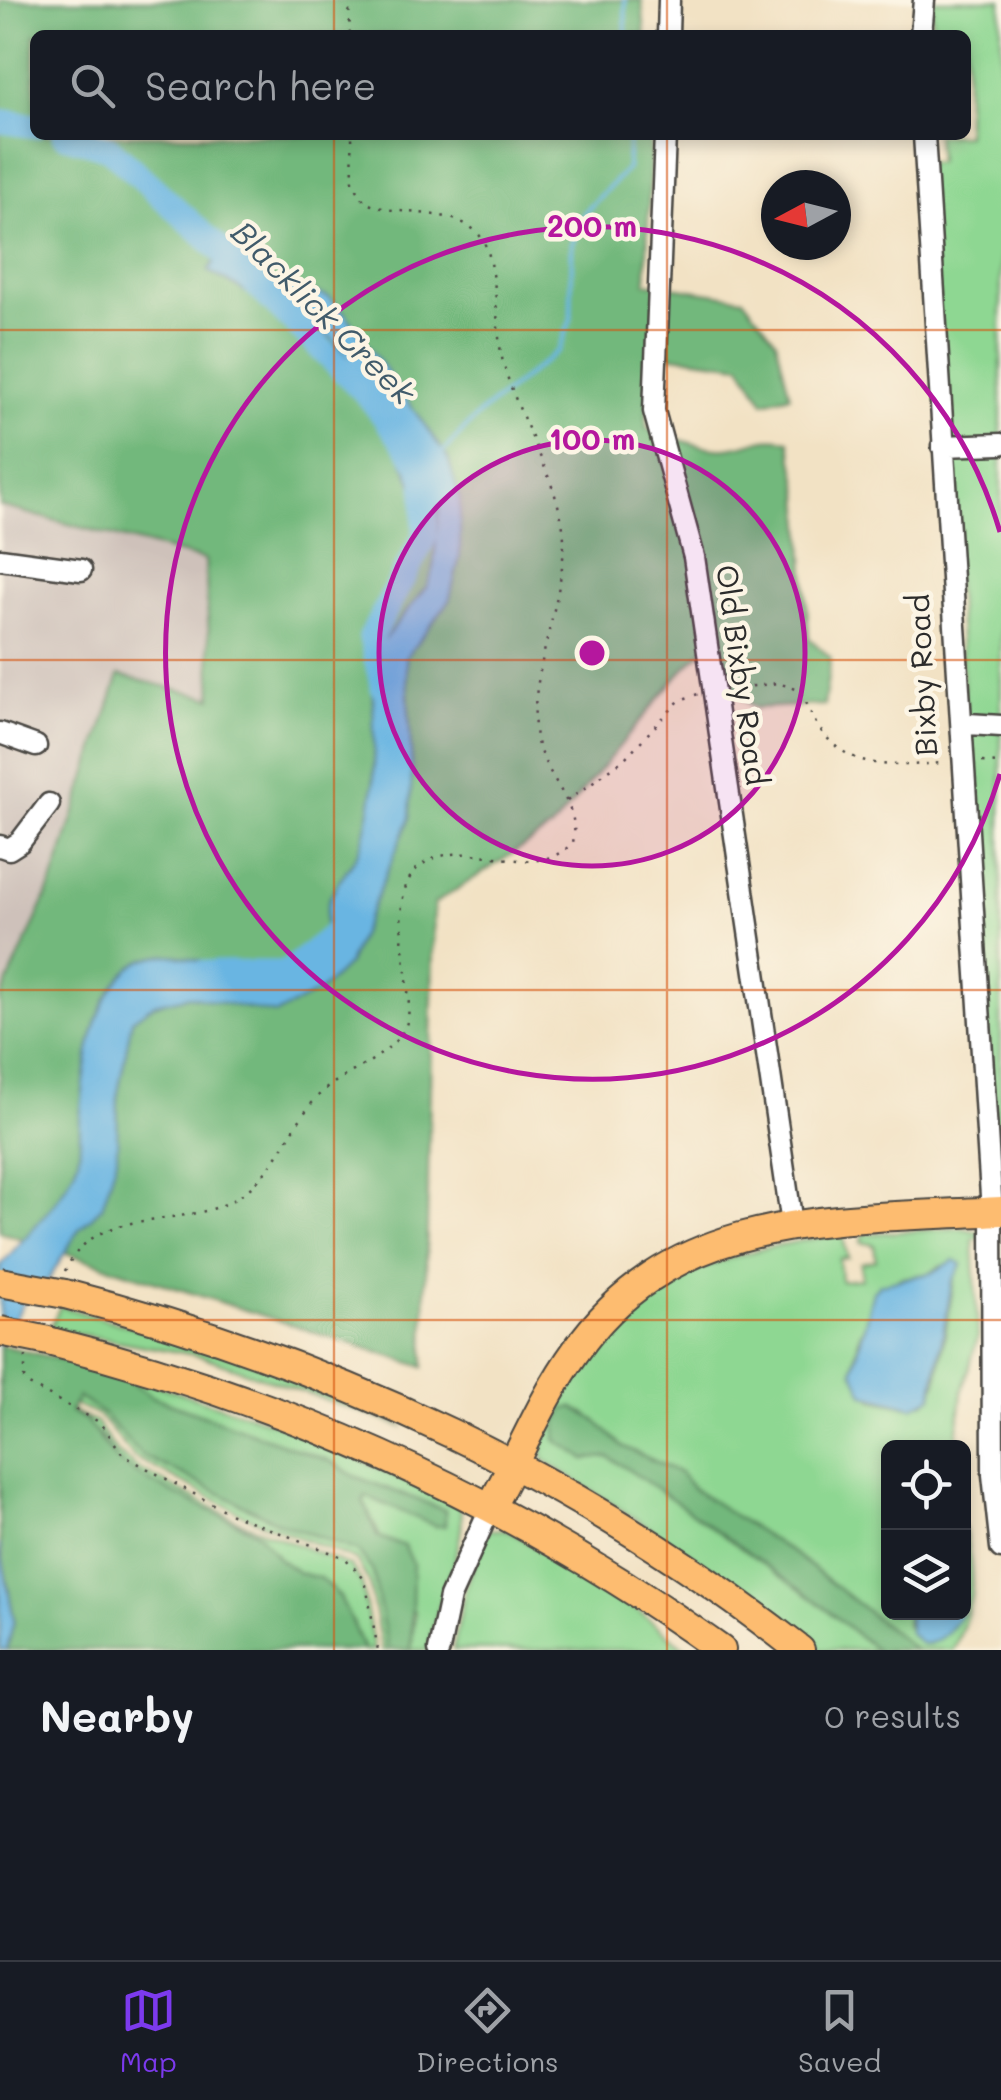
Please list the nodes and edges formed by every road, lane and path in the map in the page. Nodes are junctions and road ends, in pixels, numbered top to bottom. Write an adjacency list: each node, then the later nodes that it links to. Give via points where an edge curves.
1 (348, 0): 4 (path)
2 (669, 0): 5 (street)
3 (924, 0): 6 (street)
4 (350, 30)
5 (668, 30)
6 (921, 30)
7 (352, 140): 21 (path, via 353,183 365,202 454,220 483,240 491,262 496,333 508,382 564,537 535,722 540,755)
8 (665, 140): 14 (street, Old Bixby Road, via 654,411 694,557)
9 (924, 140): 11 (street, Bixby Road)
10 (1001, 444): 11 (street)
11 (942, 446): 19 (street, Bixby Road)
12 (0, 559): 13 (street)
13 (81, 570)
14 (712, 691): 19 (path, via 789,684 838,748 871,766); 21 (path, via 680,700 632,751); 25 (street, Old Bixby Road)
15 (968, 724): 16 (street)
16 (1001, 726)
17 (0, 734): 18 (street)
18 (36, 746)
19 (961, 762): 20 (path); 24 (street, Bixby Road)
20 (1001, 762)
21 (566, 802): 27 (path, via 576,832 554,857 458,851 412,872 404,897 404,1028 380,1055 318,1096 256,1182 206,1211 144,1218 97,1234 82,1244)
22 (49, 804): 23 (street, via 20,842)
23 (0, 846)
24 (996, 1211): 25 (main road); 32 (street, Bixby Road, via 992,1458)
25 (792, 1224): 30 (main road, via 688,1255 622,1299 574,1353)
26 (0, 1282): 27 (main road, bridge)
27 (63, 1288): 30 (main road, via 302,1368)
28 (0, 1331): 29 (main road, bridge)
29 (36, 1345): 31 (main road, via 175,1374 296,1416); 33 (path, via 24,1372 29,1384 101,1423 123,1455 229,1513 358,1568)
30 (514, 1464): 31 (main road); 36 (main road, via 650,1544)
31 (492, 1506): 34 (street, via 450,1597); 35 (main road)
32 (1001, 1548)
33 (378, 1650)
34 (439, 1650)
35 (721, 1650)
36 (800, 1650)

